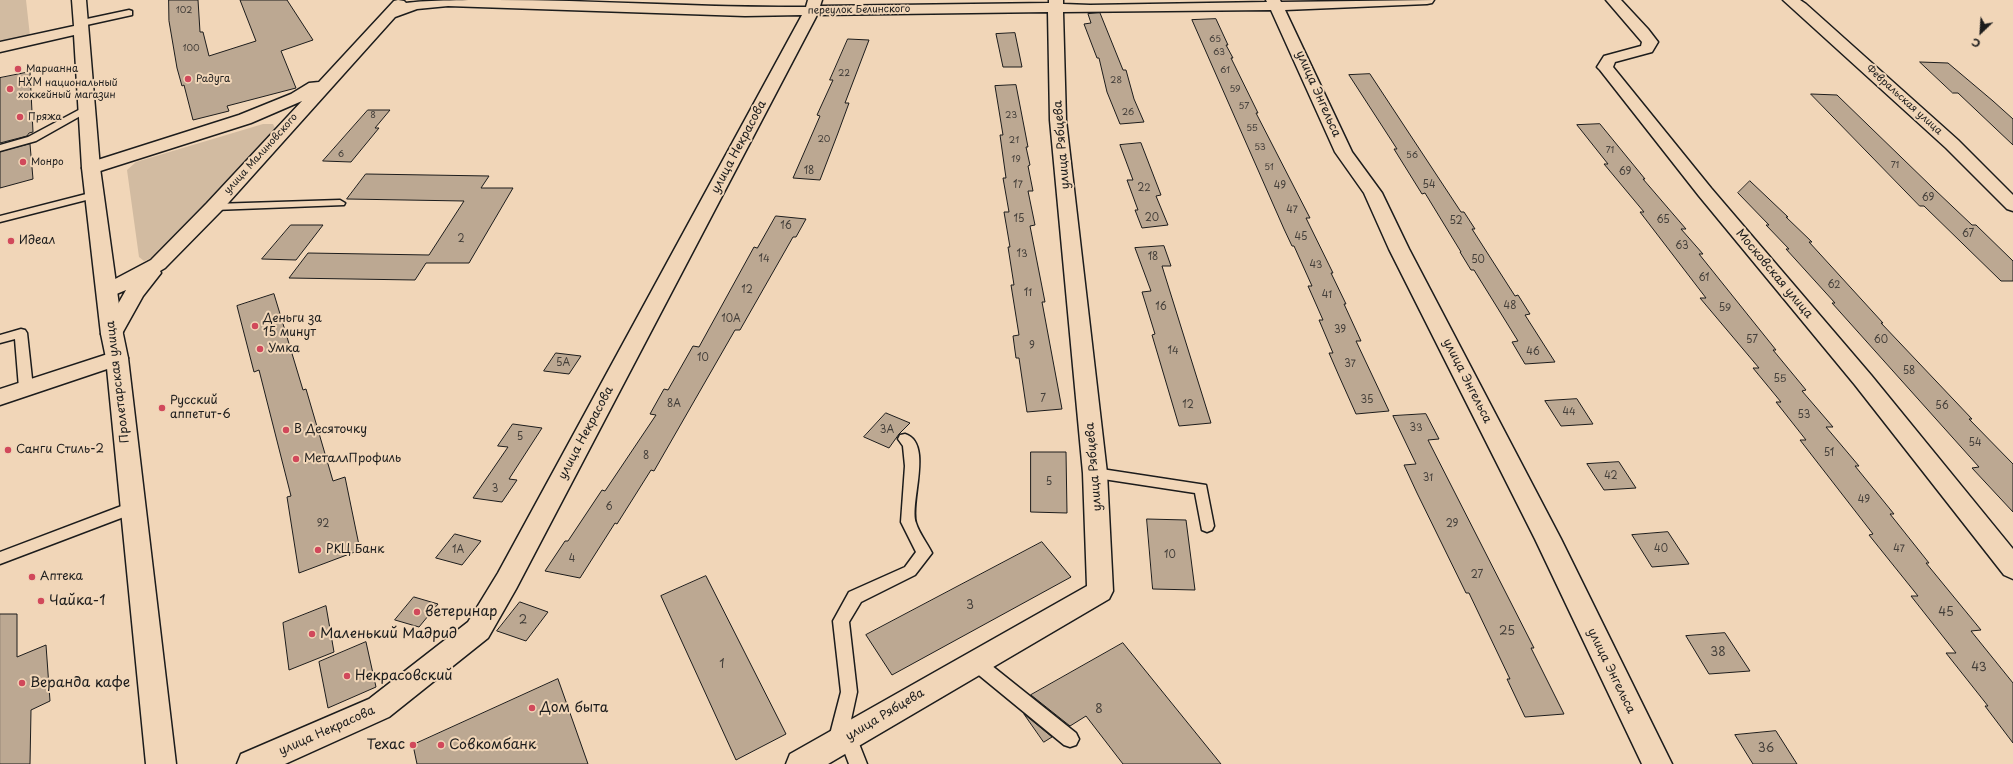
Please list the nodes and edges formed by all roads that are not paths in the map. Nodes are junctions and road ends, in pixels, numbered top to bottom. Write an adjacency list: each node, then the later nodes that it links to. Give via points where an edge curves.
1 (79, 0): 12 (street, Пролетарская улица)
2 (402, 0): 11 (street, улица Малиновского)
3 (1427, 0): 8 (street, переулок Белинского)
4 (1613, 0): 36 (street, Московская улица, via 1644,32 1650,42 1647,49 1609,59 1605,67 1705,192 1864,380)
5 (1790, 0): 22 (street, Февральская улица, via 1801,7 1952,144)
6 (584, 3): 9 (street, переулок Белинского, via 745,12); 11 (street, переулок Белинского, via 429,2)
7 (1056, 3): 8 (street, переулок Белинского, via 1090,9); 9 (street, переулок Белинского); 32 (street, улица Рябцева, via 1058,120)
8 (1275, 3): 44 (street, улица Энгельса, via 1344,152 1373,193 1399,249 1544,532)
9 (813, 5): 41 (street, улица Некрасова, via 507,581 478,630 379,708)
10 (129, 12): 12 (lane)
11 (390, 14): 14 (street, улица Малиновского)
12 (82, 26): 13 (street); 15 (street, Пролетарская улица)
13 (0, 47)
14 (348, 60): 16 (street, via 297,97); 17 (street, улица Малиновского)
15 (88, 108): 18 (lane, via 32,139); 19 (street, Пролетарская улица)
16 (246, 119): 17 (street, via 286,114); 19 (street)
17 (292, 121): 23 (street, улица Малиновского)
18 (0, 148)
19 (91, 168): 20 (street, Пролетарская улица)
20 (94, 194): 24 (lane); 26 (street, Пролетарская улица)
21 (340, 203): 23 (lane)
22 (2013, 205)
23 (214, 207): 25 (street, улица Малиновского)
24 (0, 219)
25 (158, 264): 26 (street, улица Малиновского); 28 (street, via 134,293)
26 (107, 292): 28 (street, Пролетарская улица)
27 (0, 339): 29 (lane, via 21,333)
28 (114, 346): 29 (street); 33 (street, Пролетарская улица)
29 (26, 388): 30 (street)
30 (0, 397)
31 (905, 439): 39 (lane, via 910,444 912,466 908,522 924,553 910,571 855,597 841,621 849,692)
32 (1096, 473): 34 (lane, via 1201,489); 37 (street, улица Рябцева, via 1100,591)
33 (132, 508): 35 (lane); 40 (street, Пролетарская улица)
34 (1207, 526)
35 (0, 558)
36 (2013, 568)
37 (975, 662): 38 (lane); 39 (street, улица Рябцева)
38 (1070, 739)
39 (842, 740): 42 (street, улица Рябцева); 43 (lane)
40 (161, 764)
41 (252, 764)
42 (802, 764)
43 (858, 764)
44 (1657, 764)

